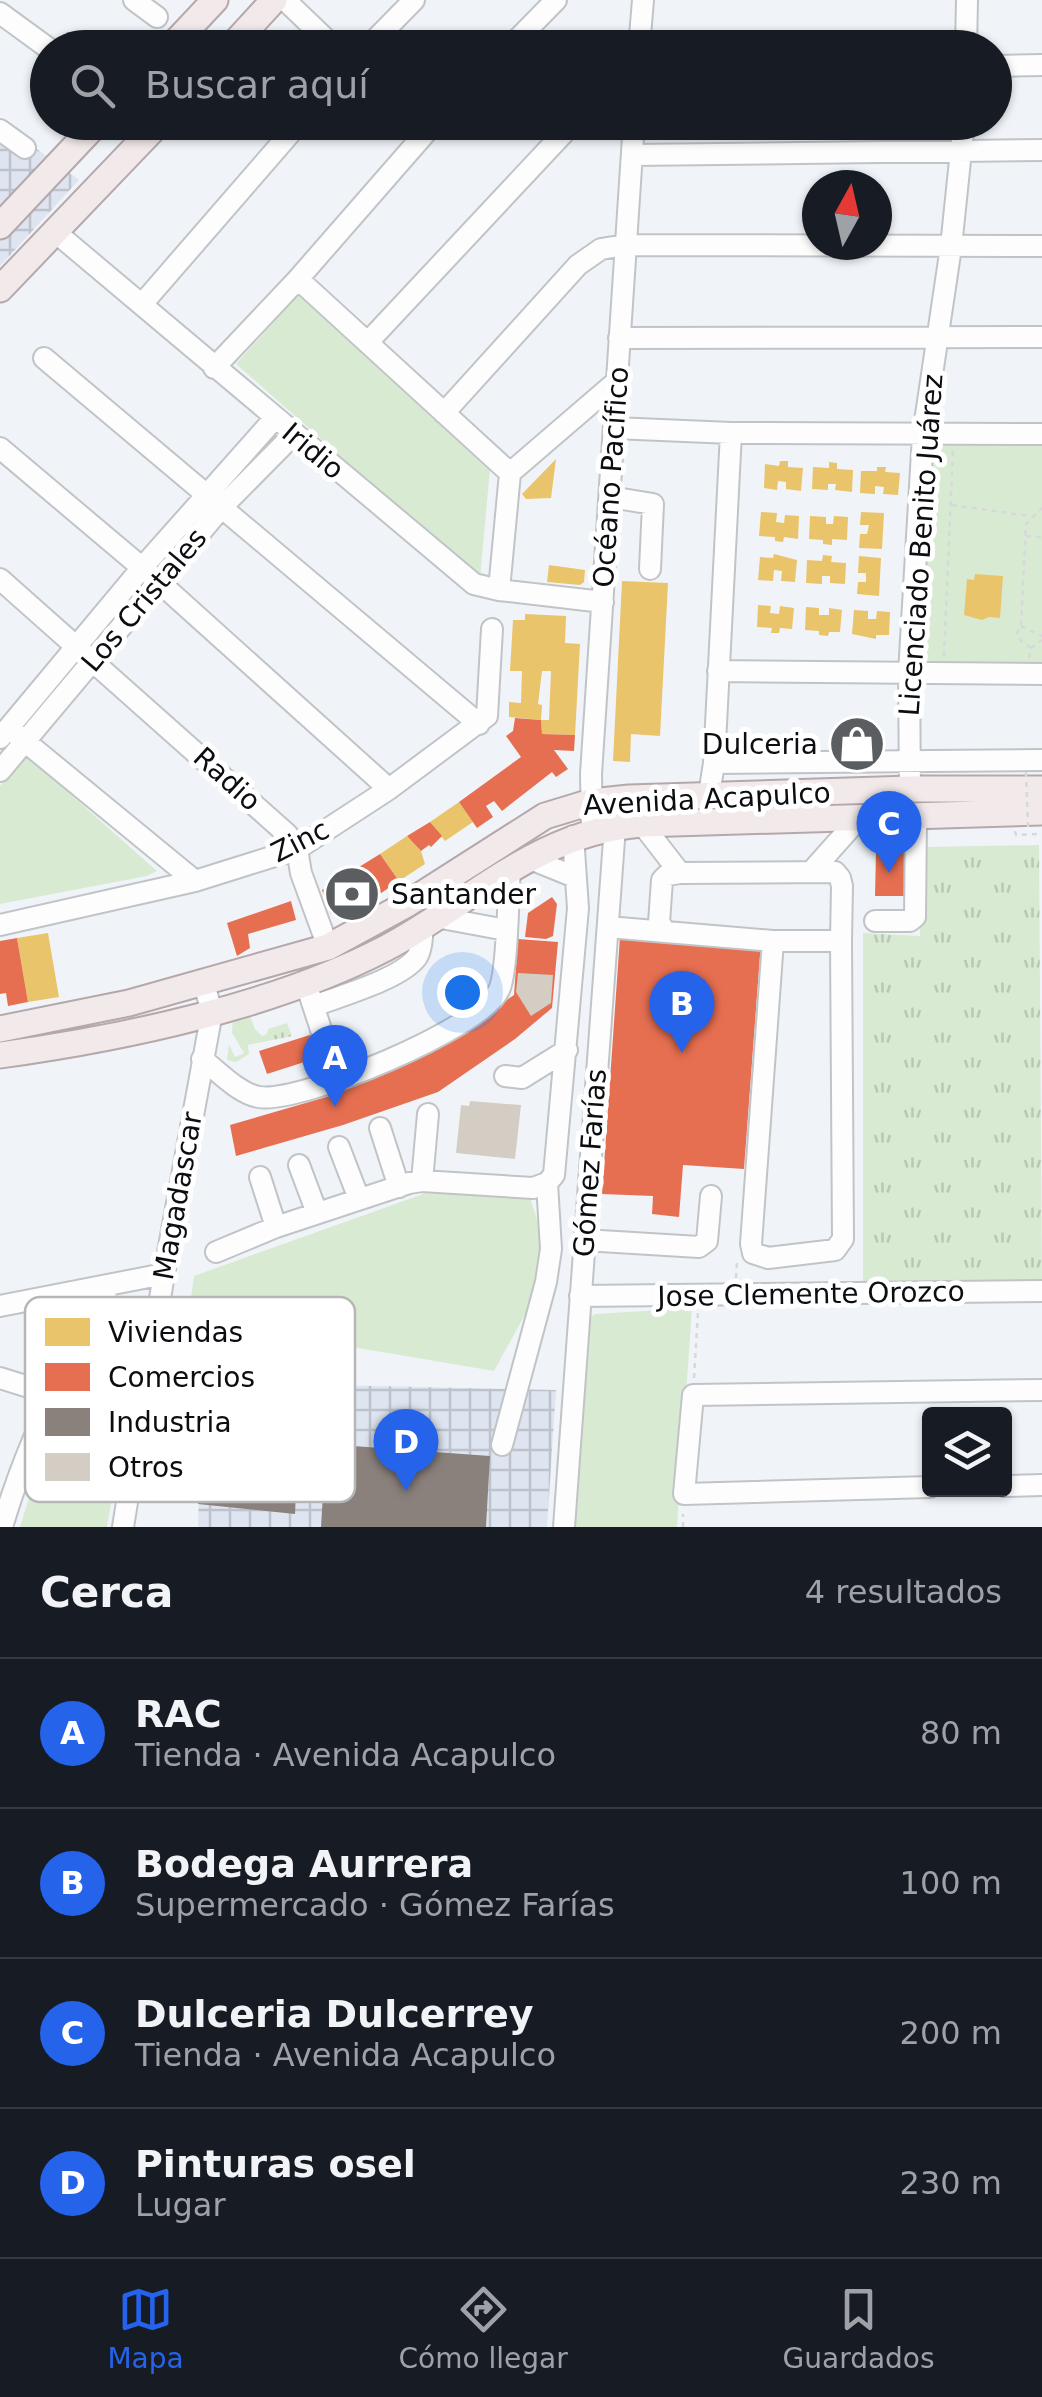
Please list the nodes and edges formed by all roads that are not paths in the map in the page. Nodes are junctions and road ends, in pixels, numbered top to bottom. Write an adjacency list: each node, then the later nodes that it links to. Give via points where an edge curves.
1 (134, 0): 10 (street)
2 (216, 0): 11 (main road)
3 (274, 0): 12 (main road)
4 (285, 0): 13 (street)
5 (414, 0): 14 (street)
6 (556, 0): 15 (street)
7 (643, 0): 16 (street)
8 (967, 0): 17 (street)
9 (0, 13): 18 (street)
10 (157, 17)
11 (187, 30)
12 (246, 30)
13 (316, 30)
14 (385, 30)
15 (527, 30)
16 (640, 30)
17 (966, 30)
18 (30, 35)
19 (1012, 66): 20 (street)
20 (1042, 66)
21 (0, 130): 29 (street)
22 (81, 140): 33 (main road)
23 (142, 140): 34 (main road)
24 (284, 140): 40 (street)
25 (412, 140): 38 (street)
26 (557, 140): 44 (street)
27 (633, 140): 32 (street, Océano Pacífico)
28 (963, 140): 30 (street, Licenciado Benito Juárez)
29 (25, 148)
30 (963, 149): 31 (street); 32 (street); 36 (street, Licenciado Benito Juárez)
31 (1042, 150)
32 (632, 155): 35 (street, Océano Pacífico)
33 (0, 226)
34 (54, 231): 39 (main road); 40 (street, Iridio)
35 (625, 245): 36 (street); 42 (street, Océano Pacífico); 48 (street, via 601,250 578,266)
36 (952, 246): 37 (street); 41 (street, Licenciado Benito Juárez)
37 (1042, 246)
38 (298, 279): 44 (street); 46 (street)
39 (0, 289)
40 (142, 303): 46 (street, Iridio)
41 (937, 335): 42 (street); 43 (street); 54 (street, Licenciado Benito Juárez)
42 (619, 338): 47 (street, Océano Pacífico)
43 (1042, 338)
44 (368, 342): 48 (street)
45 (44, 358): 58 (street)
46 (214, 368): 49 (street, Iridio)
47 (617, 382): 50 (street, Océano Pacífico); 56 (street)
48 (444, 412): 56 (street)
49 (275, 418): 52 (street, Iridio); 58 (street, Los Cristales)
50 (614, 428): 51 (street); 57 (street, Océano Pacífico)
51 (731, 433): 54 (street); 69 (street)
52 (294, 434): 58 (street, Los Cristales); 63 (street, Iridio, via 454,569 474,584)
53 (1042, 434): 54 (street)
54 (923, 435): 70 (street, Licenciado Benito Juárez)
55 (0, 448): 59 (street)
56 (510, 473): 63 (street)
57 (610, 496): 60 (street, via 652,502); 64 (street, Océano Pacífico)
58 (213, 501): 59 (street, Los Cristales); 62 (street, Los Cristales); 71 (street)
59 (141, 569): 62 (street); 66 (street, Los Cristales)
60 (650, 569)
61 (0, 579): 66 (street, Radio)
62 (158, 582): 67 (street, Los Cristales); 77 (street)
63 (499, 590): 64 (street, Iridio)
64 (603, 602): 80 (street, Océano Pacífico)
65 (492, 629): 71 (street, via 490,710)
66 (76, 645): 67 (street, Radio); 72 (street, Los Cristales)
67 (94, 660): 72 (street, Los Cristales); 86 (street, Radio)
68 (1036, 669): 70 (street)
69 (718, 671): 70 (street); 74 (street)
70 (909, 673): 73 (street, Licenciado Benito Juárez)
71 (479, 724): 77 (street, Zinc)
72 (8, 732): 75 (street, Los Cristales); 91 (street)
73 (908, 759): 74 (street); 76 (street); 78 (street, Licenciado Benito Juárez)
74 (714, 762): 79 (street)
75 (0, 772)
76 (1037, 774): 78 (main road, Avenida Acapulco)
77 (389, 789): 86 (street, Zinc)
78 (910, 789): 79 (main road, Avenida Acapulco)
79 (710, 795): 80 (main road, Avenida Acapulco)
80 (602, 801): 85 (street, Océano Pacífico); 100 (main road, Avenida Acapulco, via 545,816)
81 (916, 816): 82 (main road, Avenida Acapulco); 83 (main road, Avenida Acapulco); 93 (street, via 915,916)
82 (860, 817): 84 (main road, Avenida Acapulco); 88 (street)
83 (1035, 819)
84 (642, 824): 85 (main road, Avenida Acapulco); 89 (street)
85 (594, 831): 87 (main road, Avenida Acapulco); 90 (street); 95 (street, Gómez Farías)
86 (297, 849): 91 (street, Zinc); 100 (street, Radio)
87 (519, 863): 90 (street); 92 (main road, Avenida Acapulco); 96 (street)
88 (810, 872): 89 (street); 99 (street, via 840,878)
89 (680, 873): 97 (street, via 662,880 659,923)
90 (575, 878): 105 (street)
91 (195, 881): 94 (street, Zinc)
92 (430, 921): 96 (street); 102 (main road, Avenida Acapulco)
93 (875, 921)
94 (0, 925)
95 (608, 928): 97 (street); 122 (street, Gómez Farías)
96 (506, 930): 109 (street, via 494,998 418,1048)
97 (666, 932): 98 (street)
98 (772, 940): 99 (street); 99 (street, via 750,1244 753,1253 768,1258 835,1250 842,1239)
99 (841, 941)
100 (328, 947): 101 (main road, Avenida Acapulco)
101 (204, 984): 103 (street, Magadascar); 104 (main road, Avenida Acapulco)
102 (310, 995): 103 (main road, Avenida Acapulco); 109 (street)
103 (212, 1012): 106 (main road, Avenida Acapulco); 107 (street, Magadascar)
104 (0, 1029)
105 (566, 1050): 108 (street, via 522,1078); 116 (street, via 558,1158)
106 (0, 1055)
107 (202, 1059): 109 (street, via 262,1098); 124 (street, Magadascar)
108 (504, 1076)
109 (338, 1081)
110 (428, 1114): 115 (street)
111 (380, 1128): 117 (street)
112 (339, 1147): 119 (street)
113 (299, 1165): 120 (street)
114 (260, 1177): 121 (street)
115 (422, 1181): 116 (street, via 510,1189); 117 (street)
116 (547, 1184): 136 (street, via 546,1282)
117 (399, 1186): 119 (street)
118 (710, 1196): 122 (street, via 708,1238 698,1247)
119 (360, 1199): 120 (street)
120 (317, 1213): 121 (street)
121 (276, 1227): 123 (street)
122 (584, 1240): 127 (street, Gómez Farías)
123 (216, 1252)
124 (164, 1274): 125 (street); 130 (street, Magadascar)
125 (109, 1286): 128 (street); 129 (street)
126 (1042, 1290): 127 (street, Jose Clemente Orozco)
127 (580, 1296): 145 (street, Gómez Farías)
128 (49, 1297)
129 (103, 1297)
130 (160, 1297)
131 (25, 1301): 132 (street)
132 (0, 1306)
133 (0, 1378): 134 (street)
134 (25, 1386)
135 (1042, 1390): 141 (street, via 692,1395 684,1494)
136 (502, 1445)
137 (25, 1446): 138 (street)
138 (7, 1482): 143 (street)
139 (1042, 1485): 140 (street)
140 (1012, 1486)
141 (922, 1487)
142 (127, 1502): 144 (street, Magadascar)
143 (2, 1527)
144 (123, 1527)
145 (564, 1527)

